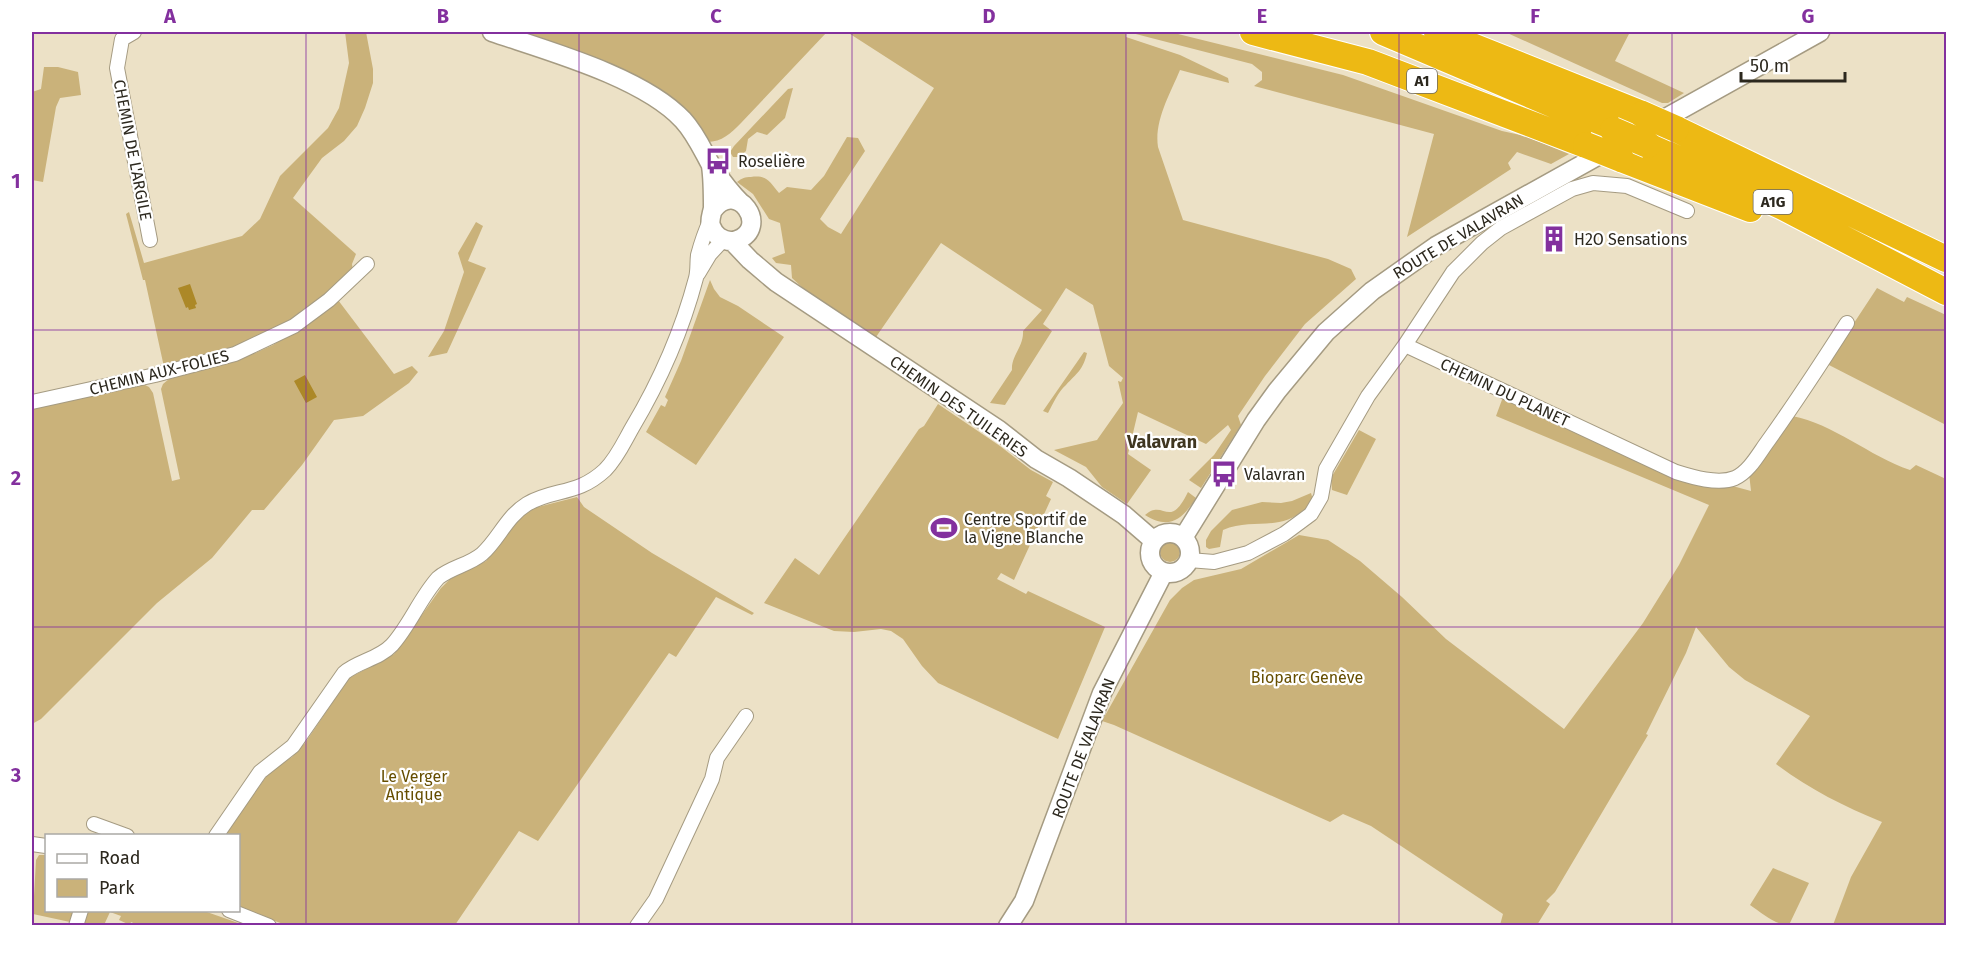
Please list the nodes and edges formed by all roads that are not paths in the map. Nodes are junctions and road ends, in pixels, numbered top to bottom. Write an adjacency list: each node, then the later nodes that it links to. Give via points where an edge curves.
1 (134, 32): 14 (street, CHEMIN DE L'ARGILE, via 122,39 117,68)
2 (492, 32): 9 (street, via 652,94 683,120)
3 (1253, 32): 18 (highway, A1, bridge, via 1368,62)
4 (1383, 32): 18 (highway, A1G, bridge, via 1648,145 1783,207)
5 (1437, 32): 8 (highway)
6 (1459, 32): 8 (highway)
7 (1820, 32): 25 (street, ROUTE DE VALAVRAN, via 1436,246 1378,286 1326,332 1277,391)
8 (1560, 79): 16 (highway, bridge, via 1676,129)
9 (711, 166): 10 (street); 12 (street)
10 (741, 202): 12 (street, via 729,200 717,205); 13 (street, via 750,212)
11 (1687, 211): 23 (street, via 1627,186 1593,183 1572,189 1501,228 1482,243 1453,272)
12 (712, 216): 15 (street, via 714,232); 20 (street, via 698,255)
13 (751, 225): 15 (street, via 744,236); 19 (street, CHEMIN DES TUILERIES, via 751,239)
14 (150, 240)
15 (728, 240): 19 (street, CHEMIN DES TUILERIES); 20 (street, via 710,254)
16 (1947, 259)
17 (367, 264): 24 (street, CHEMIN AUX-FOLIES, via 294,326 235,354)
18 (1895, 266): 21 (highway, A1)
19 (764, 270): 26 (street, CHEMIN DES TUILERIES, via 790,292 999,430 1036,459 1124,514)
20 (696, 275): 32 (street, via 685,315 653,392 609,466 580,487 536,499 521,508 480,555 438,578 392,645 344,673 293,746 260,771)
21 (1947, 292)
22 (1847, 322): 23 (street, CHEMIN DU PLANET, via 1751,464 1734,478 1724,480 1704,480 1676,472)
23 (1405, 345): 27 (street, via 1368,396 1326,469 1322,497 1311,514 1248,553 1214,562)
24 (32, 402)
25 (1184, 538): 26 (street, via 1165,534); 27 (street, via 1190,548)
26 (1154, 541): 28 (street, via 1150,557)
27 (1189, 560): 28 (street, via 1181,570)
28 (1164, 572): 36 (street, ROUTE DE VALAVRAN, via 1102,693 1024,901)
29 (746, 716): 35 (street, via 717,758 712,779 656,898)
30 (94, 824): 31 (street)
31 (122, 834)
32 (217, 834)
33 (234, 912): 34 (street)
34 (269, 926)
35 (637, 926)
36 (1008, 926)

